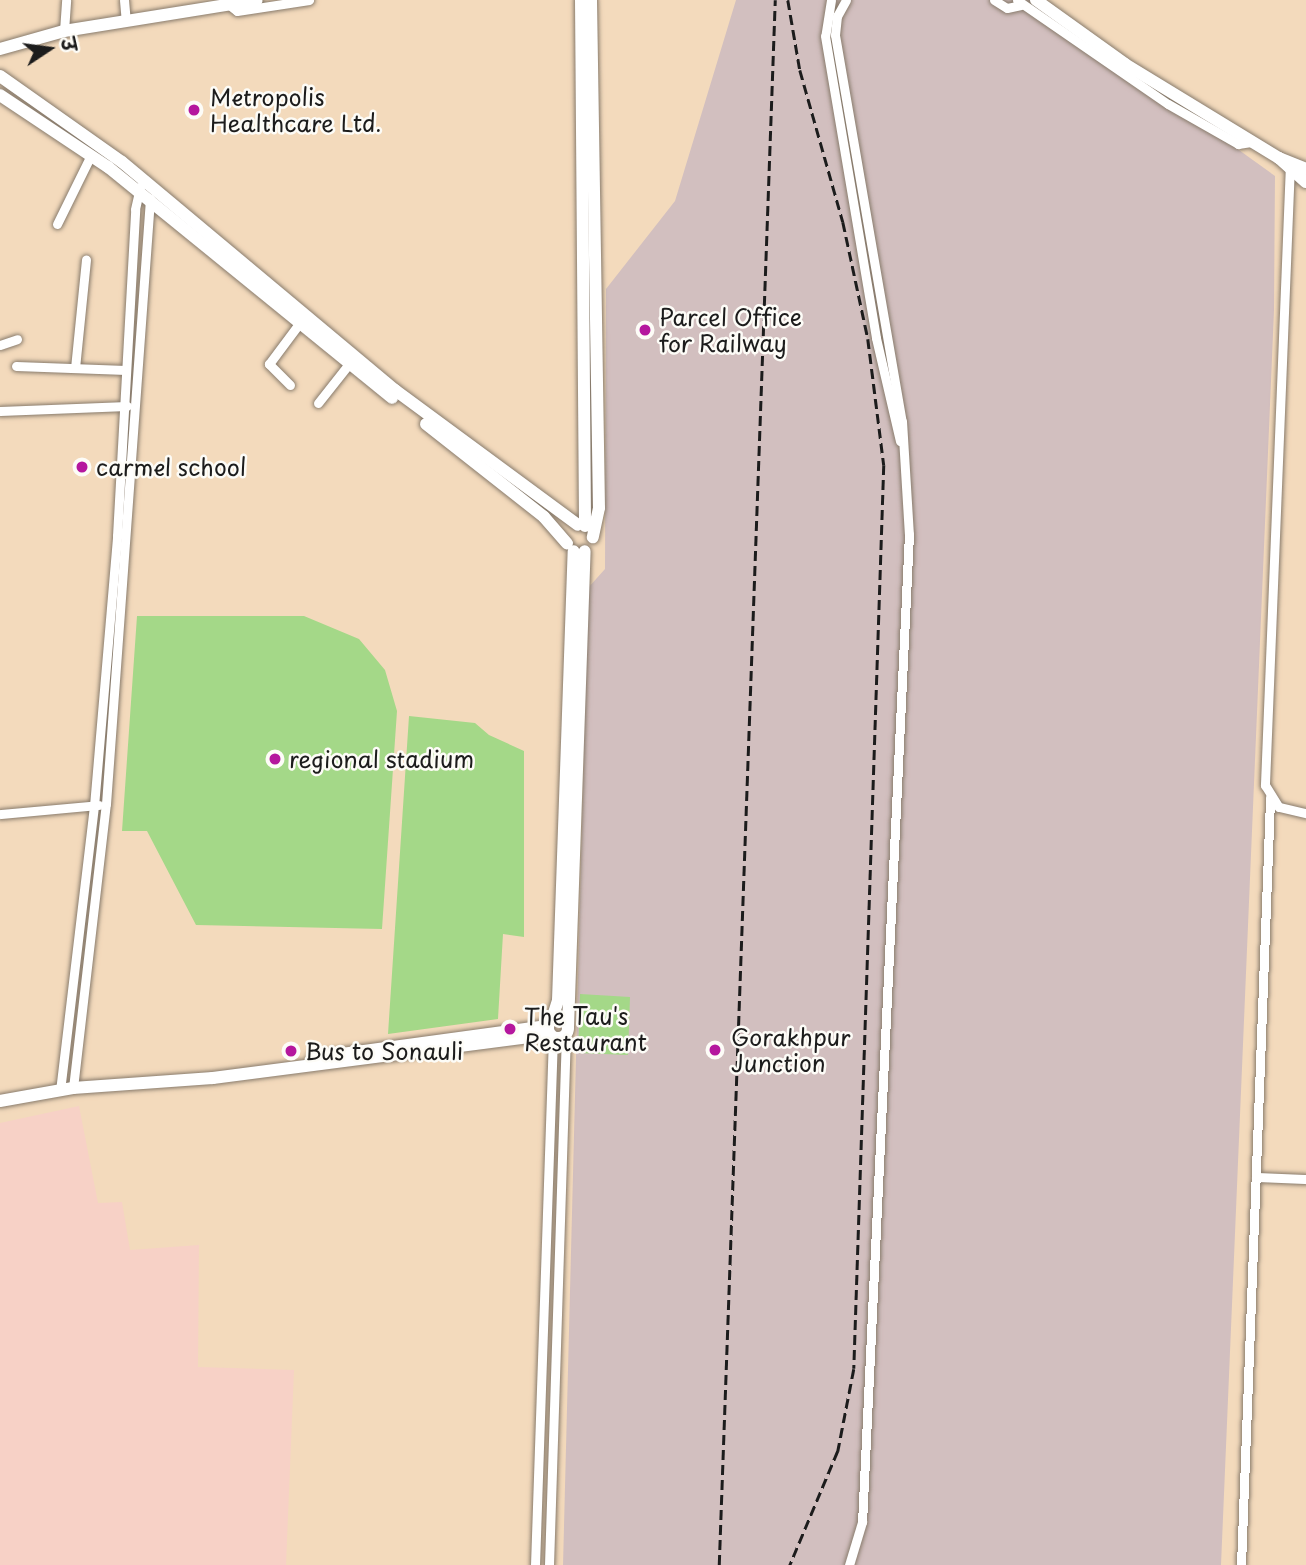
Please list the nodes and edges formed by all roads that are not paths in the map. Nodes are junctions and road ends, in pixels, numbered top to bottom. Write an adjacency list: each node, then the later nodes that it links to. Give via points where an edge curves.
1 (66, 0): 13 (street)
2 (124, 0): 12 (street)
3 (309, 0): 10 (street, via 237,11)
4 (581, 0): 41 (main road)
5 (592, 0): 41 (main road, via 599,508)
6 (831, 0): 40 (street, via 825,36 876,338 893,426)
7 (846, 0): 40 (street, via 837,16 835,35 902,421)
8 (994, 0): 11 (street, via 1007,8)
9 (1036, 0): 19 (main road, via 1078,34)
10 (240, 2): 12 (main road)
11 (1019, 3): 19 (street, via 1168,104 1238,144)
12 (126, 21): 13 (main road)
13 (64, 31): 15 (main road)
14 (0, 39): 15 (main road)
15 (20, 40): 16 (main road)
16 (0, 49)
17 (0, 76): 24 (main road)
18 (0, 95): 20 (main road)
19 (1251, 142): 21 (main road)
20 (91, 155): 24 (main road); 26 (street)
21 (1286, 163): 22 (main road); 23 (main road); 45 (street, via 1265,785)
22 (1306, 169)
23 (1306, 182)
24 (141, 185): 25 (main road); 34 (street)
25 (153, 194): 28 (main road); 37 (street)
26 (57, 224)
27 (86, 260): 33 (street)
28 (304, 318): 31 (main road); 35 (street, via 269,364)
29 (17, 339): 30 (street)
30 (0, 345)
31 (352, 359): 36 (street); 41 (main road); 42 (main road)
32 (16, 366): 33 (street)
33 (75, 368): 34 (street)
34 (126, 370): 38 (street)
35 (290, 384)
36 (318, 403)
37 (136, 406): 38 (street); 44 (street)
38 (124, 407): 39 (street); 43 (street)
39 (0, 411)
40 (902, 446): 59 (street, via 909,534 908,604 862,1522)
41 (586, 530): 42 (main road); 42 (main road, via 571,529)
42 (576, 548): 50 (main road)
43 (100, 733): 44 (street); 47 (street)
44 (112, 734): 46 (street)
45 (1270, 798): 48 (street, via 1287,811); 55 (street)
46 (106, 804): 47 (street); 51 (street)
47 (94, 806): 49 (street); 52 (street)
48 (1306, 813)
49 (0, 814)
50 (556, 1029): 51 (main road, via 213,1078); 57 (street); 58 (street)
51 (74, 1084): 52 (main road)
52 (60, 1087): 53 (main road); 54 (main road)
53 (0, 1094)
54 (0, 1101)
55 (1256, 1177): 56 (street); 60 (street)
56 (1306, 1179)
57 (535, 1565)
58 (550, 1565)
59 (849, 1565)
60 (1241, 1565)

